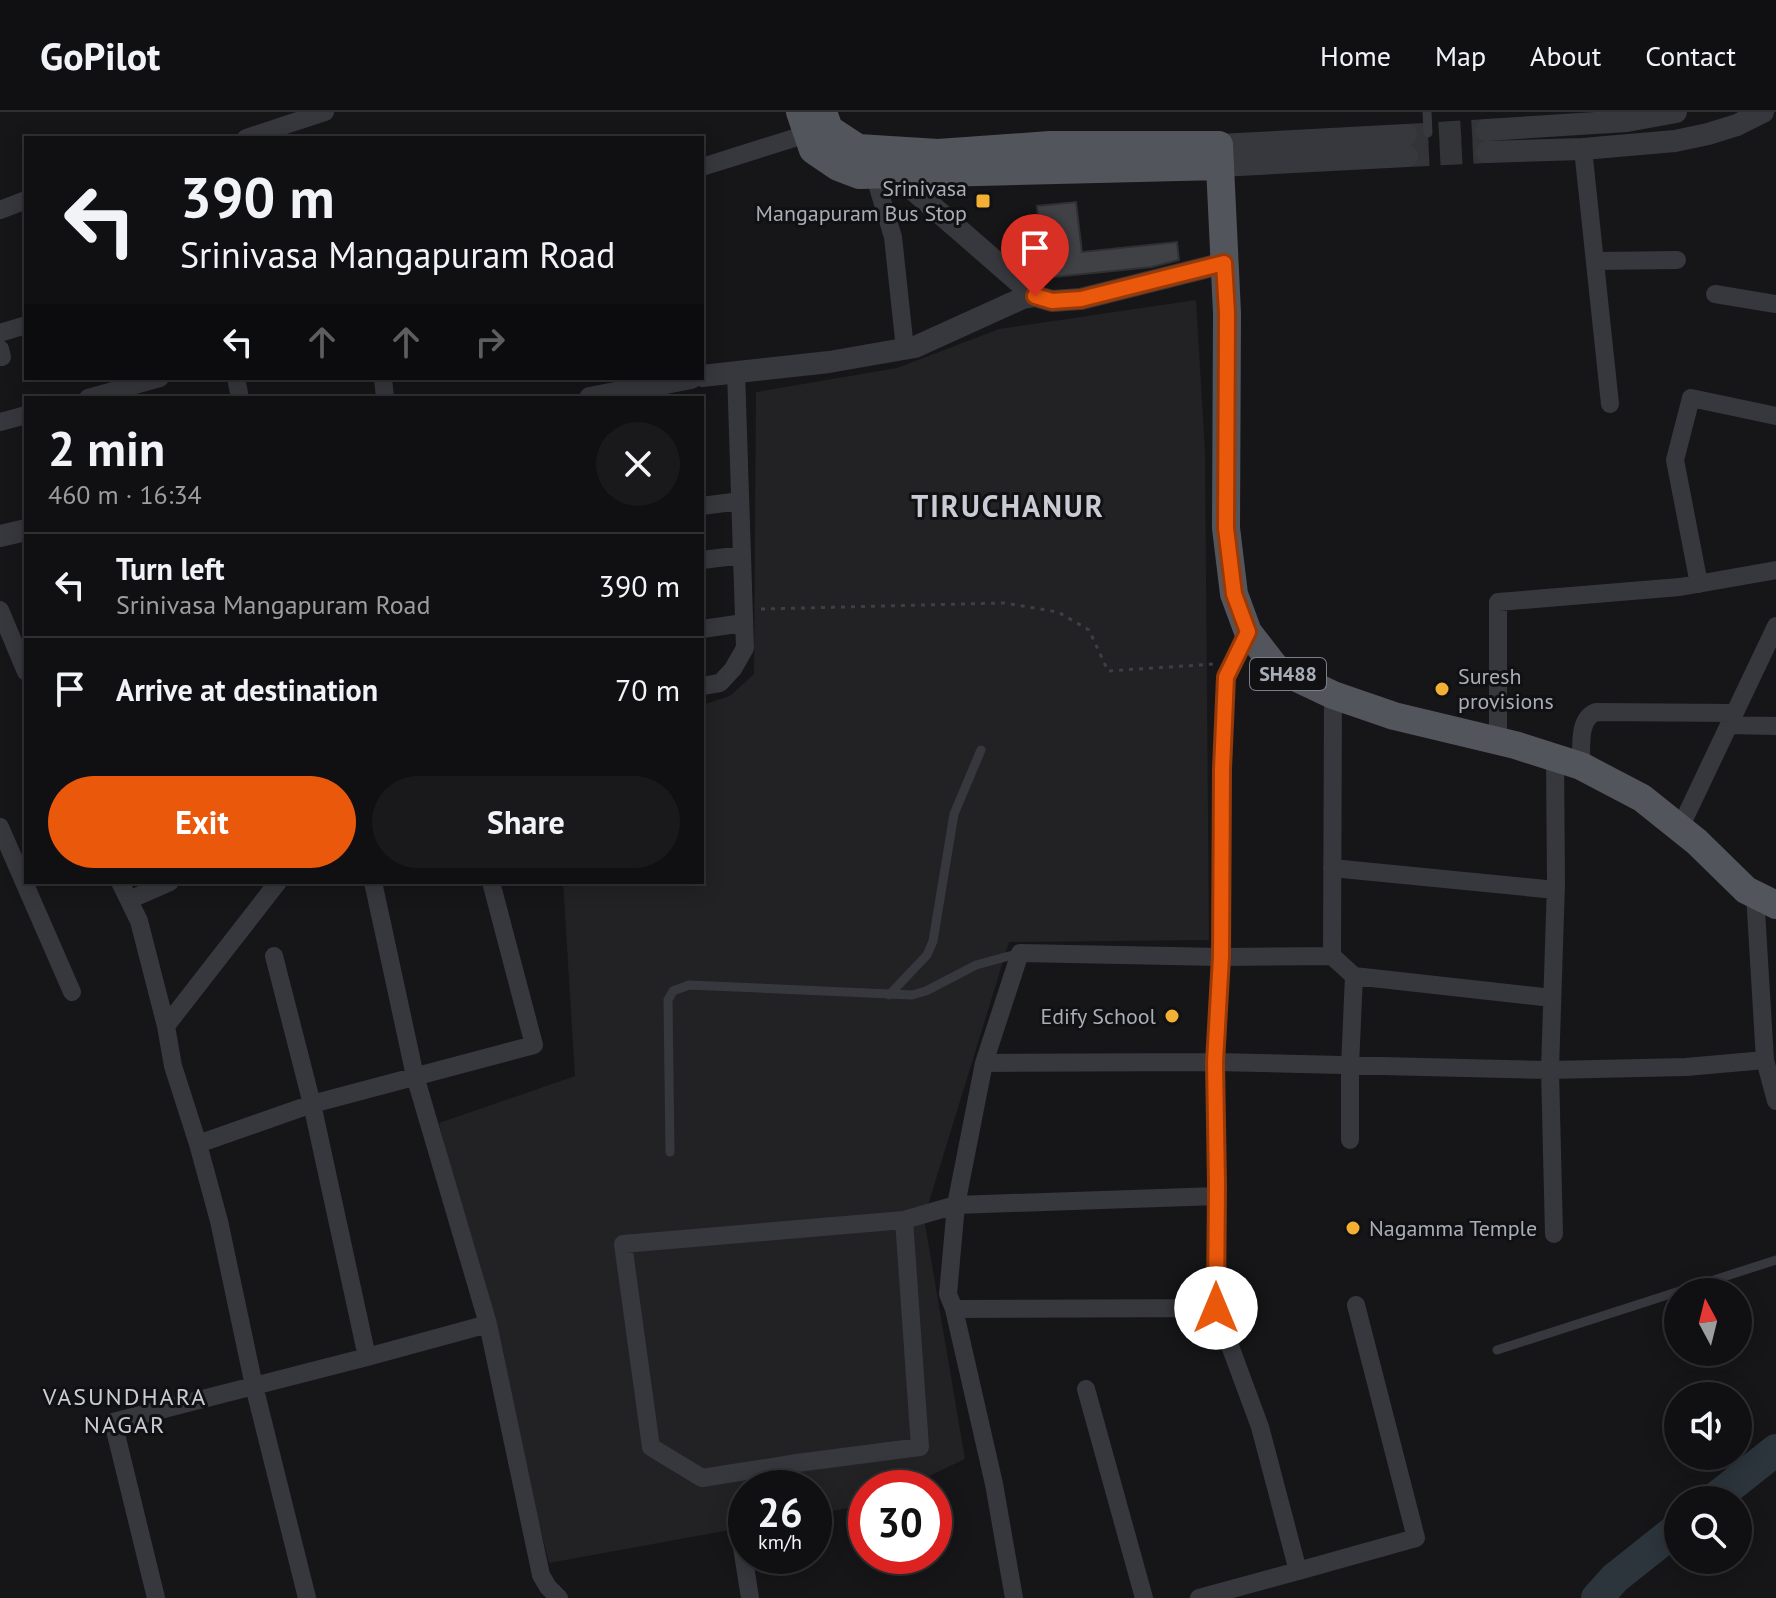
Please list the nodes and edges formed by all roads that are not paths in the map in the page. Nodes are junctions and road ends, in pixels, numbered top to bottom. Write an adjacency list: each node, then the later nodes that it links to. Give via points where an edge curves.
1 (325, 112): 6 (street)
2 (1427, 112): 7 (lane)
3 (1676, 112): 9 (street, via 1486,141)
4 (1763, 112): 9 (street, via 1737,125 1675,141)
5 (810, 119): 8 (main road, via 858,148 938,153 1050,145); 10 (street); 11 (main road, via 813,150 859,175)
6 (252, 136)
7 (1414, 141): 8 (street)
8 (1219, 149): 11 (main road); 16 (main road, SH488)
9 (1583, 149): 15 (street)
10 (704, 166)
11 (884, 174): 18 (street); 23 (street)
12 (24, 201): 13 (street)
13 (0, 210)
14 (1677, 260): 15 (street)
15 (1596, 261): 31 (street)
16 (1224, 263): 18 (street, via 1081,299); 47 (main road, SH488, via 1226,528 1234,594)
17 (1715, 294): 19 (street)
18 (1035, 296): 23 (street)
19 (1776, 304)
20 (24, 326): 21 (street)
21 (0, 333)
22 (0, 349): 24 (street)
23 (905, 349): 25 (street)
24 (0, 357)
25 (736, 371): 26 (street); 35 (street)
26 (704, 376)
27 (153, 380): 29 (street)
28 (681, 380): 30 (street)
29 (95, 396)
30 (600, 396)
31 (1610, 404)
32 (24, 416): 34 (street)
33 (1776, 416): 42 (street, via 1691,398 1675,460)
34 (0, 422)
35 (740, 501): 36 (street); 39 (street)
36 (704, 506)
37 (24, 530): 38 (street)
38 (0, 536)
39 (742, 555): 40 (street); 44 (street)
40 (704, 560)
41 (1776, 570): 42 (street)
42 (1699, 584): 54 (street, via 1498,602)
43 (0, 610): 48 (street)
44 (744, 616): 46 (street); 50 (street, via 745,648 733,669 720,683)
45 (1776, 626): 52 (street)
46 (704, 628)
47 (1248, 632): 51 (main road, SH488, via 1276,668); 74 (street, via 1226,677)
48 (19, 637): 49 (street)
49 (24, 662)
50 (704, 686)
51 (1333, 695): 54 (main road, SH488); 60 (street)
52 (1732, 719): 53 (street); 57 (street, via 1596,712 1584,721); 59 (street)
53 (1776, 726)
54 (1498, 741): 56 (main road, SH488)
55 (981, 750): 77 (lane, via 954,814 933,941 927,955)
56 (1555, 757): 57 (main road, SH488); 68 (street)
57 (1581, 766): 59 (main road, SH488, via 1642,798)
58 (0, 827): 61 (street)
59 (1680, 828): 70 (main road, SH488, via 1746,890)
60 (1332, 868): 68 (street); 73 (street)
61 (24, 882)
62 (25, 884): 76 (street)
63 (121, 884): 69 (street)
64 (165, 884): 69 (street)
65 (276, 884): 79 (street)
66 (373, 884): 85 (street)
67 (492, 884): 85 (street, via 534,1045)
68 (1556, 890): 78 (street)
69 (129, 900): 79 (street)
70 (1765, 900): 80 (street)
71 (1020, 953): 74 (street); 77 (lane, via 976,965 926,991); 82 (street)
72 (274, 956): 87 (street)
73 (1332, 956): 74 (street); 75 (street)
74 (1221, 957): 81 (street)
75 (1354, 976): 78 (street); 83 (street)
76 (72, 992)
77 (889, 995): 90 (lane, via 689,985 673,991 668,1000)
78 (1552, 998): 84 (street)
79 (166, 1026): 89 (street)
80 (1765, 1060): 84 (street); 86 (street)
81 (1215, 1062): 82 (street); 83 (street); 91 (street)
82 (984, 1063): 92 (street)
83 (1350, 1066): 84 (street); 88 (street)
84 (1550, 1070): 94 (street)
85 (415, 1076): 87 (street); 99 (street)
86 (1776, 1101)
87 (312, 1104): 89 (street); 101 (street)
88 (1350, 1140)
89 (198, 1144): 102 (street)
90 (670, 1152)
91 (1217, 1196): 92 (street); 97 (street)
92 (956, 1205): 93 (street); 98 (street, via 948,1294)
93 (904, 1220): 93 (street, via 920,1447 702,1478 651,1447 623,1244)
94 (1554, 1234)
95 (1776, 1260): 100 (lane)
96 (1356, 1305): 104 (street, via 1416,1538)
97 (1216, 1308): 98 (street); 104 (street, via 1260,1427)
98 (954, 1309): 110 (street)
99 (488, 1324): 101 (street); 108 (street, via 541,1575)
100 (1497, 1350)
101 (367, 1357): 102 (street)
102 (254, 1386): 106 (street, via 113,1422); 107 (street)
103 (1086, 1389): 111 (street)
104 (1298, 1571): 112 (street)
105 (746, 1574): 109 (street)
106 (156, 1598)
107 (307, 1598)
108 (559, 1598)
109 (750, 1598)
110 (1014, 1598)
111 (1144, 1598)
112 (1199, 1598)

